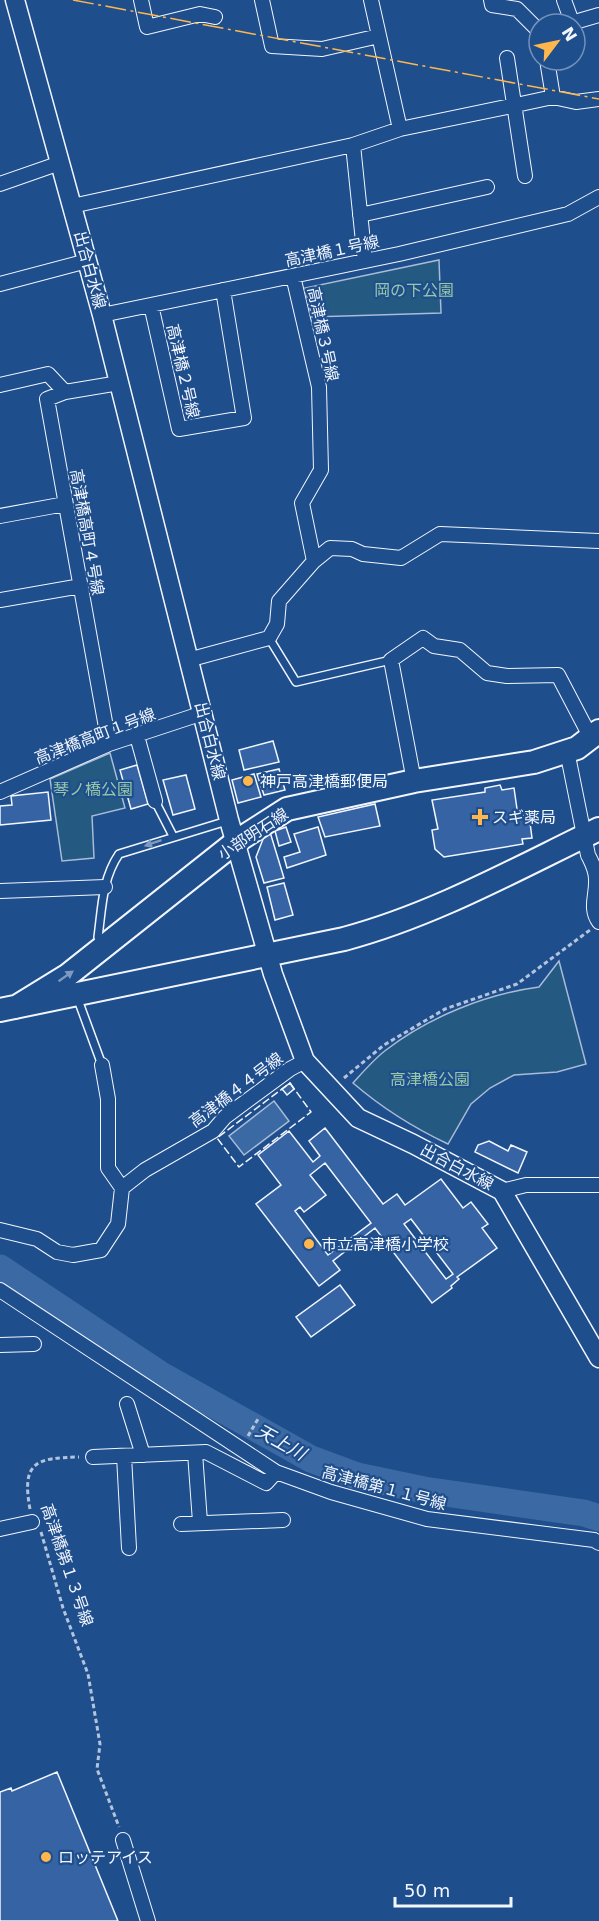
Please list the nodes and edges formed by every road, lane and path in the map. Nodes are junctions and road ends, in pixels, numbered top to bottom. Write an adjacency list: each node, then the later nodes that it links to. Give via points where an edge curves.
1 (15, 0): 16 (street, 出合白水線)
2 (141, 0): 6 (street, via 147,27 200,14)
3 (262, 0): 8 (street, via 272,46 322,49)
4 (371, 0): 8 (street)
5 (491, 0): 7 (street, via 492,5 517,9)
6 (214, 17)
7 (527, 19)
8 (379, 36): 14 (street)
9 (507, 58): 13 (street)
10 (549, 72): 11 (street)
11 (553, 97): 12 (street, via 576,102); 13 (street)
12 (599, 99)
13 (516, 105): 14 (street); 17 (street)
14 (400, 129): 15 (street)
15 (353, 145): 21 (street); 22 (street)
16 (60, 163): 18 (street); 21 (street, 出合白水線)
17 (525, 176)
18 (0, 184)
19 (487, 187): 22 (street)
20 (599, 197): 24 (street, 高津橋１号線, via 568,214)
21 (72, 206): 23 (street, 出合白水線)
22 (360, 215): 24 (street)
23 (87, 261): 26 (street); 29 (street, 出合白水線)
24 (365, 261): 25 (street, 高津橋１号線)
25 (293, 276): 27 (street, 高津橋１号線); 36 (street, 高津橋３号線, via 319,387 321,470 302,503)
26 (0, 284)
27 (223, 290): 28 (street, 高津橋１号線); 28 (street, 高津橋２号線, via 244,418 179,429)
28 (151, 305): 29 (street, 高津橋１号線)
29 (102, 315): 30 (street, 出合白水線)
30 (119, 383): 32 (street); 40 (street, 出合白水線)
31 (0, 385): 32 (street, via 48,374)
32 (65, 392): 33 (street, 高津橋高町４号線, via 47,399)
33 (65, 504): 34 (street); 37 (street, 高津橋高町４号線)
34 (0, 516)
35 (599, 541): 36 (street, via 440,534 401,558 330,548)
36 (314, 561): 39 (street, via 279,601 277,624)
37 (81, 586): 38 (street); 45 (street, 高津橋高町４号線)
38 (0, 600)
39 (269, 638): 40 (street); 41 (lane, via 296,682)
40 (188, 660): 42 (street, 出合白水線)
41 (391, 660): 43 (street, via 423,638 434,646 460,651 487,673 558,675); 47 (street)
42 (203, 713): 44 (street, 高津橋高町１号線); 50 (street, 出合白水線)
43 (595, 734): 46 (main road, 小部明石線)
44 (137, 736): 45 (street, 高津橋高町１号線); 49 (street)
45 (109, 744): 48 (street, 高津橋高町１号線)
46 (567, 751): 47 (main road, 小部明石線, via 534,762); 51 (street)
47 (414, 781): 53 (main road, 小部明石線, via 287,809)
48 (0, 792)
49 (154, 801): 52 (lane)
50 (229, 820): 52 (lane); 53 (street, 出合白水線)
51 (592, 832): 56 (street, via 596,879 593,914); 58 (main road, 小部明石線, via 389,927)
52 (173, 836): 54 (lane, one-way to 54, via 119,854)
53 (237, 841): 57 (main road, 小部明石線); 58 (street, 出合白水線)
54 (105, 887): 55 (street); 57 (lane, via 98,937)
55 (0, 891)
56 (599, 923): 63 (path, via 518,984 445,1009 384,1045)
57 (102, 946): 60 (main road, 小部明石線, one-way to 57, via 68,975)
58 (268, 955): 59 (main road, 小部明石線); 61 (street, 出合白水線)
59 (76, 994): 60 (main road, 小部明石線); 62 (lane)
60 (8, 1009)
61 (305, 1061): 63 (street, 出合白水線); 65 (street, 高津橋４４号線, via 225,1117 213,1131 145,1170)
62 (102, 1065): 65 (street, via 108,1099 108,1168)
63 (329, 1090): 66 (street, 出合白水線, via 358,1118)
64 (599, 1185): 66 (street, via 526,1185)
65 (122, 1188): 67 (street, via 118,1224 101,1250 73,1255 57,1252 37,1239)
66 (502, 1191): 71 (street, 出合白水線)
67 (0, 1230)
68 (0, 1290): 74 (street, 高津橋第１１号線)
69 (34, 1344): 70 (street)
70 (0, 1345)
71 (599, 1358)
72 (127, 1404): 76 (street)
73 (258, 1419): 74 (path)
74 (242, 1448): 79 (street, 高津橋第１１号線)
75 (195, 1453): 76 (street); 79 (street, via 206,1452 266,1483); 82 (street)
76 (143, 1455): 77 (street)
77 (124, 1456): 78 (street); 86 (street)
78 (93, 1457): 81 (path, 高津橋第１３号線, via 46,1458 34,1466 26,1486)
79 (276, 1472): 85 (street, 高津橋第１１号線, via 427,1519)
80 (283, 1520): 82 (street)
81 (32, 1522): 84 (street); 87 (path, 高津橋第１３号線, via 39,1525 63,1608 88,1674 100,1744 98,1769)
82 (200, 1522): 83 (street)
83 (182, 1524)
84 (0, 1529)
85 (599, 1543)
86 (129, 1548)
87 (123, 1840): 88 (street)
88 (148, 1921)

